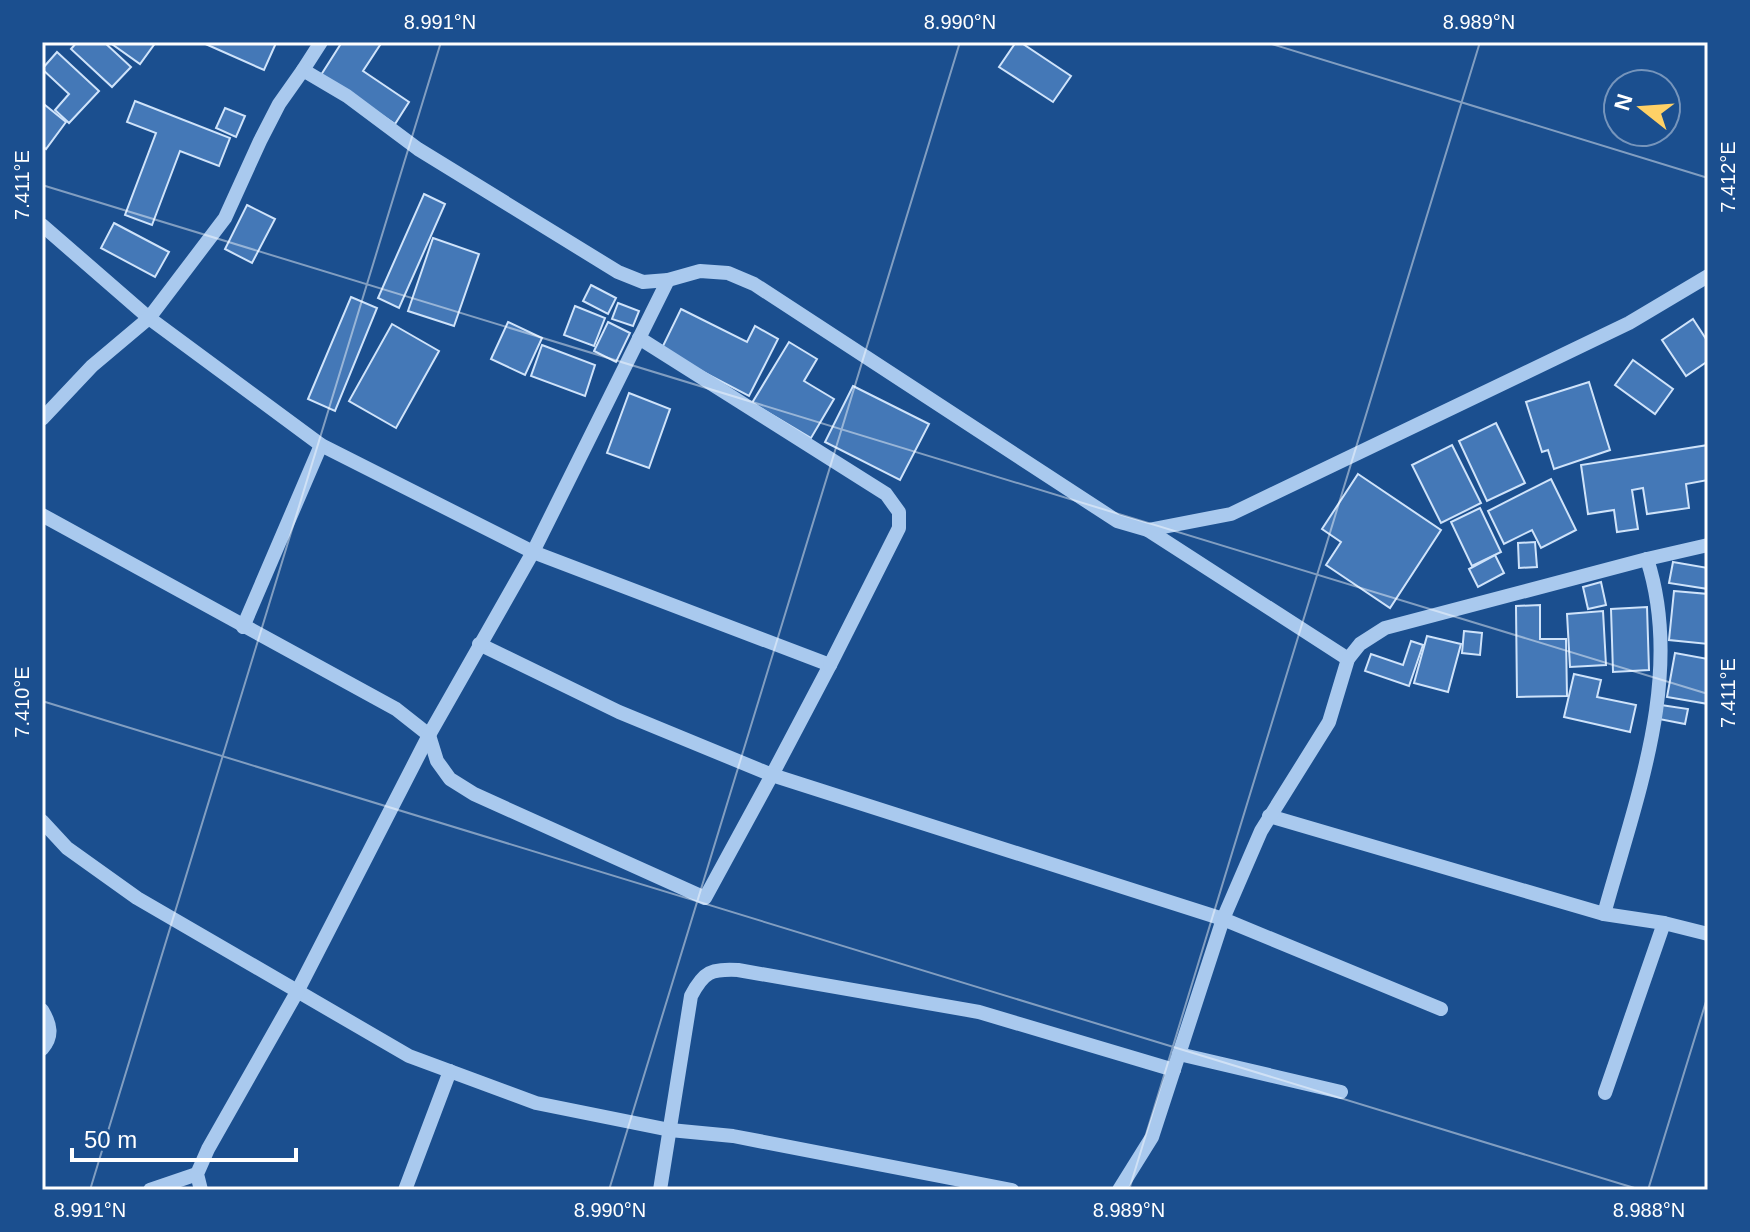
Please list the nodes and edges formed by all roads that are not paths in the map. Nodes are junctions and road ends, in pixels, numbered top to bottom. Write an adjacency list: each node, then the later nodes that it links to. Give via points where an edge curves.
1 (321, 42): 2 (street)
2 (303, 70): 5 (street, via 418,149 618,272 643,282); 6 (street, via 279,104 225,218)
3 (42, 225): 6 (street)
4 (1707, 278): 11 (street, via 1629,323 1231,514)
5 (668, 280): 7 (street); 11 (street, via 700,271 728,273 754,284 1117,521)
6 (149, 318): 8 (street, via 92,366); 9 (street)
7 (639, 338): 13 (street); 18 (street, via 886,494 899,512 899,528)
8 (42, 419)
9 (321, 445): 13 (street); 15 (street)
10 (42, 515): 15 (street)
11 (1148, 530): 17 (street)
12 (1708, 545): 14 (street)
13 (533, 552): 16 (street); 18 (street)
14 (1647, 559): 17 (street, via 1385,628); 23 (street, via 1661,622 1656,709)
15 (243, 627): 19 (street, via 396,709)
16 (479, 644): 19 (street); 20 (street, via 619,712)
17 (1348, 659): 21 (street, via 1329,722)
18 (830, 665): 20 (street)
19 (429, 735): 20 (street, via 450,779 474,794 705,898); 27 (street)
20 (772, 775): 24 (street)
21 (1269, 816): 23 (street); 24 (street)
22 (42, 821): 27 (street, via 67,848 137,898)
23 (1604, 914): 25 (street)
24 (1223, 919): 28 (street); 31 (street)
25 (1664, 923): 26 (street); 35 (street)
26 (1708, 934)
27 (297, 992): 33 (street, via 409,1056); 37 (street)
28 (1441, 1009)
29 (42, 1010): 30 (street, via 49,1023 49,1040)
30 (42, 1049)
31 (1179, 1054): 32 (street); 34 (street)
32 (1174, 1070): 36 (street, via 979,1012 718,969 701,976 691,996); 43 (street, via 1152,1137)
33 (450, 1071): 36 (street, via 536,1103); 40 (street)
34 (1341, 1092)
35 (1605, 1093)
36 (670, 1130): 41 (street); 42 (street, via 733,1136)
37 (197, 1174): 38 (street); 39 (street)
38 (150, 1190)
39 (201, 1190)
40 (405, 1190)
41 (660, 1190)
42 (1012, 1190)
43 (1119, 1190)

